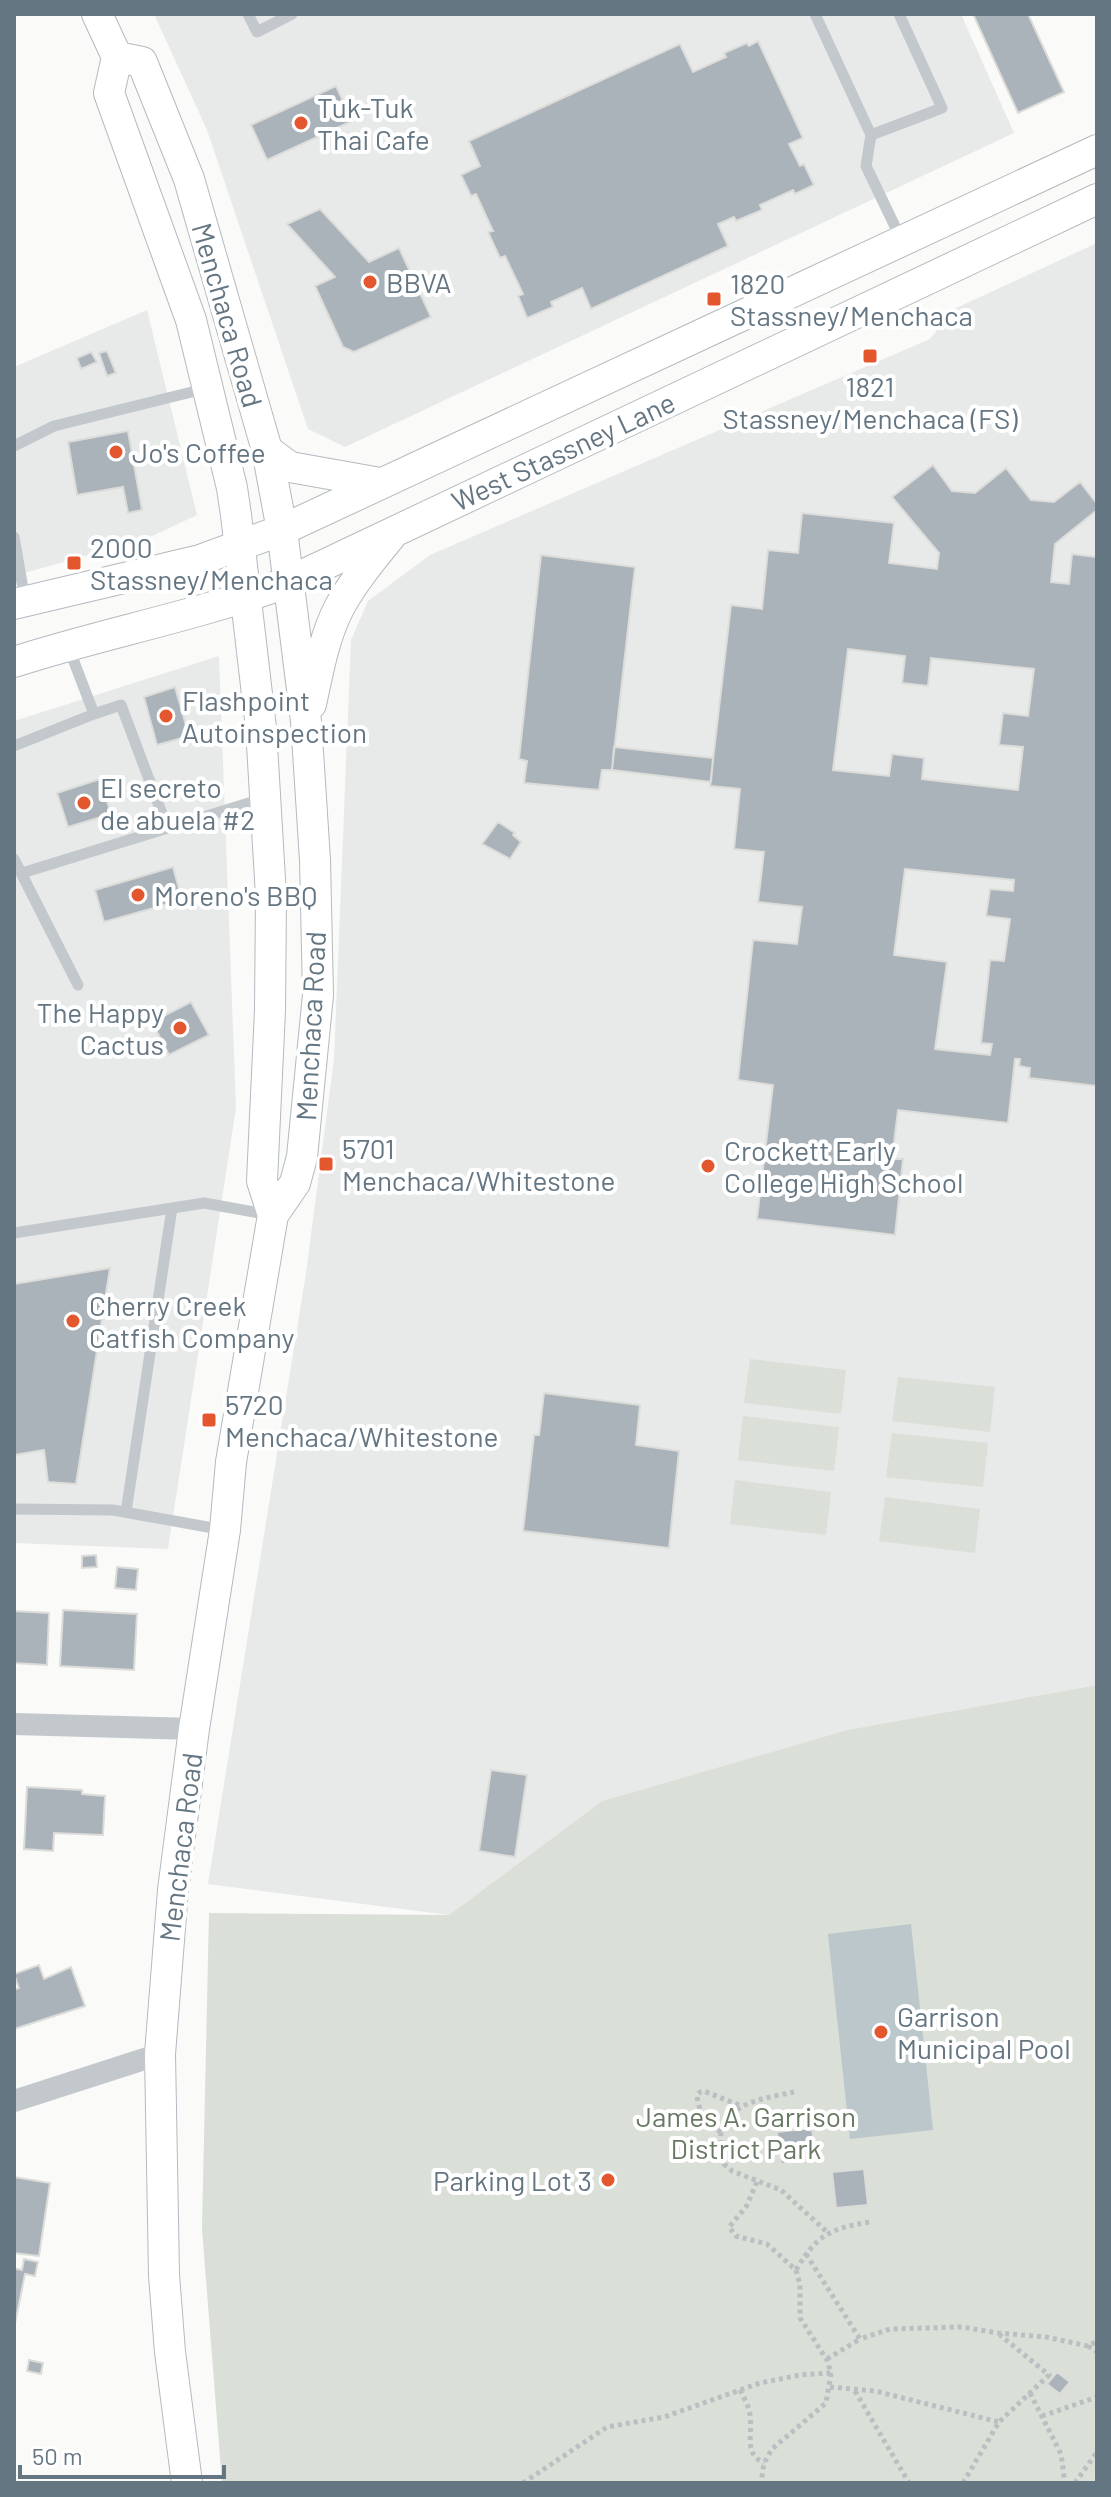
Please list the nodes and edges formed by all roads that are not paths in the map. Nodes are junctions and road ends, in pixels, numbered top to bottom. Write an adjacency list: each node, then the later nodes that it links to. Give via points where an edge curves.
1 (97, 14): 6 (main road)
2 (248, 14): 3 (lane, via 257,32)
3 (292, 14)
4 (815, 14): 7 (lane)
5 (899, 14): 7 (lane, via 942,108)
6 (117, 57): 12 (main road, Menchaca Road, via 109,93 180,283); 14 (main road, Menchaca Road, via 142,62 189,179)
7 (871, 135): 10 (lane, via 866,166)
8 (1097, 150): 10 (main road, West Stassney Lane)
9 (1097, 199): 11 (main road, West Stassney Lane)
10 (903, 241): 11 (main road); 15 (main road, West Stassney Lane)
11 (910, 286): 17 (main road, West Stassney Lane)
12 (208, 388): 13 (lane, via 54,426); 19 (main road, Menchaca Road, via 232,488)
13 (14, 446)
14 (267, 450): 15 (main road, via 290,467); 16 (main road, Menchaca Road)
15 (380, 483): 16 (main road, West Stassney Lane)
16 (282, 530): 19 (main road, West Stassney Lane); 20 (main road, Menchaca Road)
17 (395, 531): 20 (main road, West Stassney Lane); 28 (main road, via 365,567 335,618)
18 (14, 537): 22 (lane)
19 (239, 547): 21 (main road, Menchaca Road); 22 (main road, West Stassney Lane)
20 (288, 582): 21 (main road, West Stassney Lane); 28 (main road, Menchaca Road)
21 (245, 598): 23 (main road, West Stassney Lane); 25 (main road, Menchaca Road)
22 (19, 602)
23 (68, 645): 24 (main road, West Stassney Lane); 27 (lane)
24 (14, 662)
25 (257, 693): 26 (lane); 30 (main road, Menchaca Road)
26 (203, 706)
27 (94, 714): 29 (lane); 31 (lane, via 121,705)
28 (306, 721): 36 (main road, Menchaca Road, via 318,995 302,1157 295,1183)
29 (14, 746)
30 (266, 798): 31 (lane); 36 (main road, Menchaca Road, via 271,958 262,1181)
31 (167, 827): 33 (lane)
32 (14, 859): 33 (lane)
33 (22, 873): 34 (lane)
34 (78, 985)
35 (172, 1208): 36 (lane, via 204,1203); 37 (lane); 39 (lane)
36 (273, 1215): 40 (main road, Menchaca Road, via 231,1462)
37 (14, 1233)
38 (14, 1509): 39 (lane)
39 (126, 1512): 40 (lane)
40 (225, 1530): 42 (main road, Menchaca Road)
41 (14, 1724): 42 (street)
42 (194, 1729): 43 (main road, Menchaca Road, via 173,1890)
43 (160, 2054): 44 (street); 45 (main road, Menchaca Road, via 164,2275)
44 (14, 2101)
45 (187, 2483)

